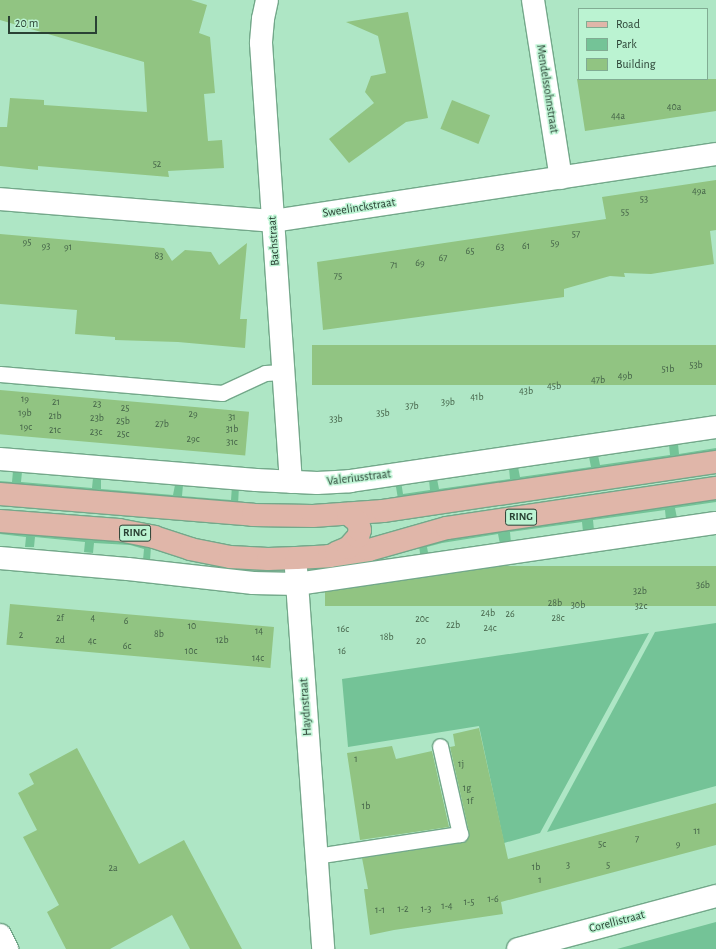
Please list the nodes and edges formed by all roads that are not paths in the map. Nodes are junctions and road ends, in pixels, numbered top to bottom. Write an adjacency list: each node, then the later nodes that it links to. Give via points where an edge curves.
1 (267, 0): 6 (street, Bachstraat, via 261,43)
2 (533, 0): 4 (street, Mendelssohnstraat)
3 (716, 154): 4 (street, Sweelinckstraat)
4 (561, 178): 6 (street, Sweelinckstraat)
5 (0, 199): 6 (street, Sweelinckstraat)
6 (273, 221): 7 (street, Bachstraat)
7 (283, 372): 8 (lane, via 265,373 222,393); 12 (street, Bachstraat)
8 (0, 374)
9 (716, 427): 12 (street, Valeriusstraat, via 350,481)
10 (0, 459): 12 (street, Valeriusstraat)
11 (716, 462): 15 (main road, RING)
12 (291, 482)
13 (716, 488): 19 (main road, RING, via 447,528 388,545)
14 (0, 494): 15 (main road, RING, via 253,515)
15 (348, 514): 19 (main road, via 358,522 358,537 348,548)
16 (0, 521): 18 (main road, RING, via 119,530 154,537)
17 (716, 523): 23 (street)
18 (199, 552): 21 (main road, RING, via 250,559); 22 (street)
19 (329, 556): 21 (main road, RING)
20 (0, 558): 22 (street)
21 (296, 558): 23 (street, Haydnstraat)
22 (172, 574): 23 (street, via 253,584)
23 (297, 584): 25 (street, Haydnstraat)
24 (440, 746): 25 (lane, via 460,834)
25 (316, 856): 29 (street, Haydnstraat)
26 (716, 896): 30 (street, Corellistraat)
27 (0, 935): 28 (street)
28 (8, 949)
29 (323, 949)
30 (518, 949)

